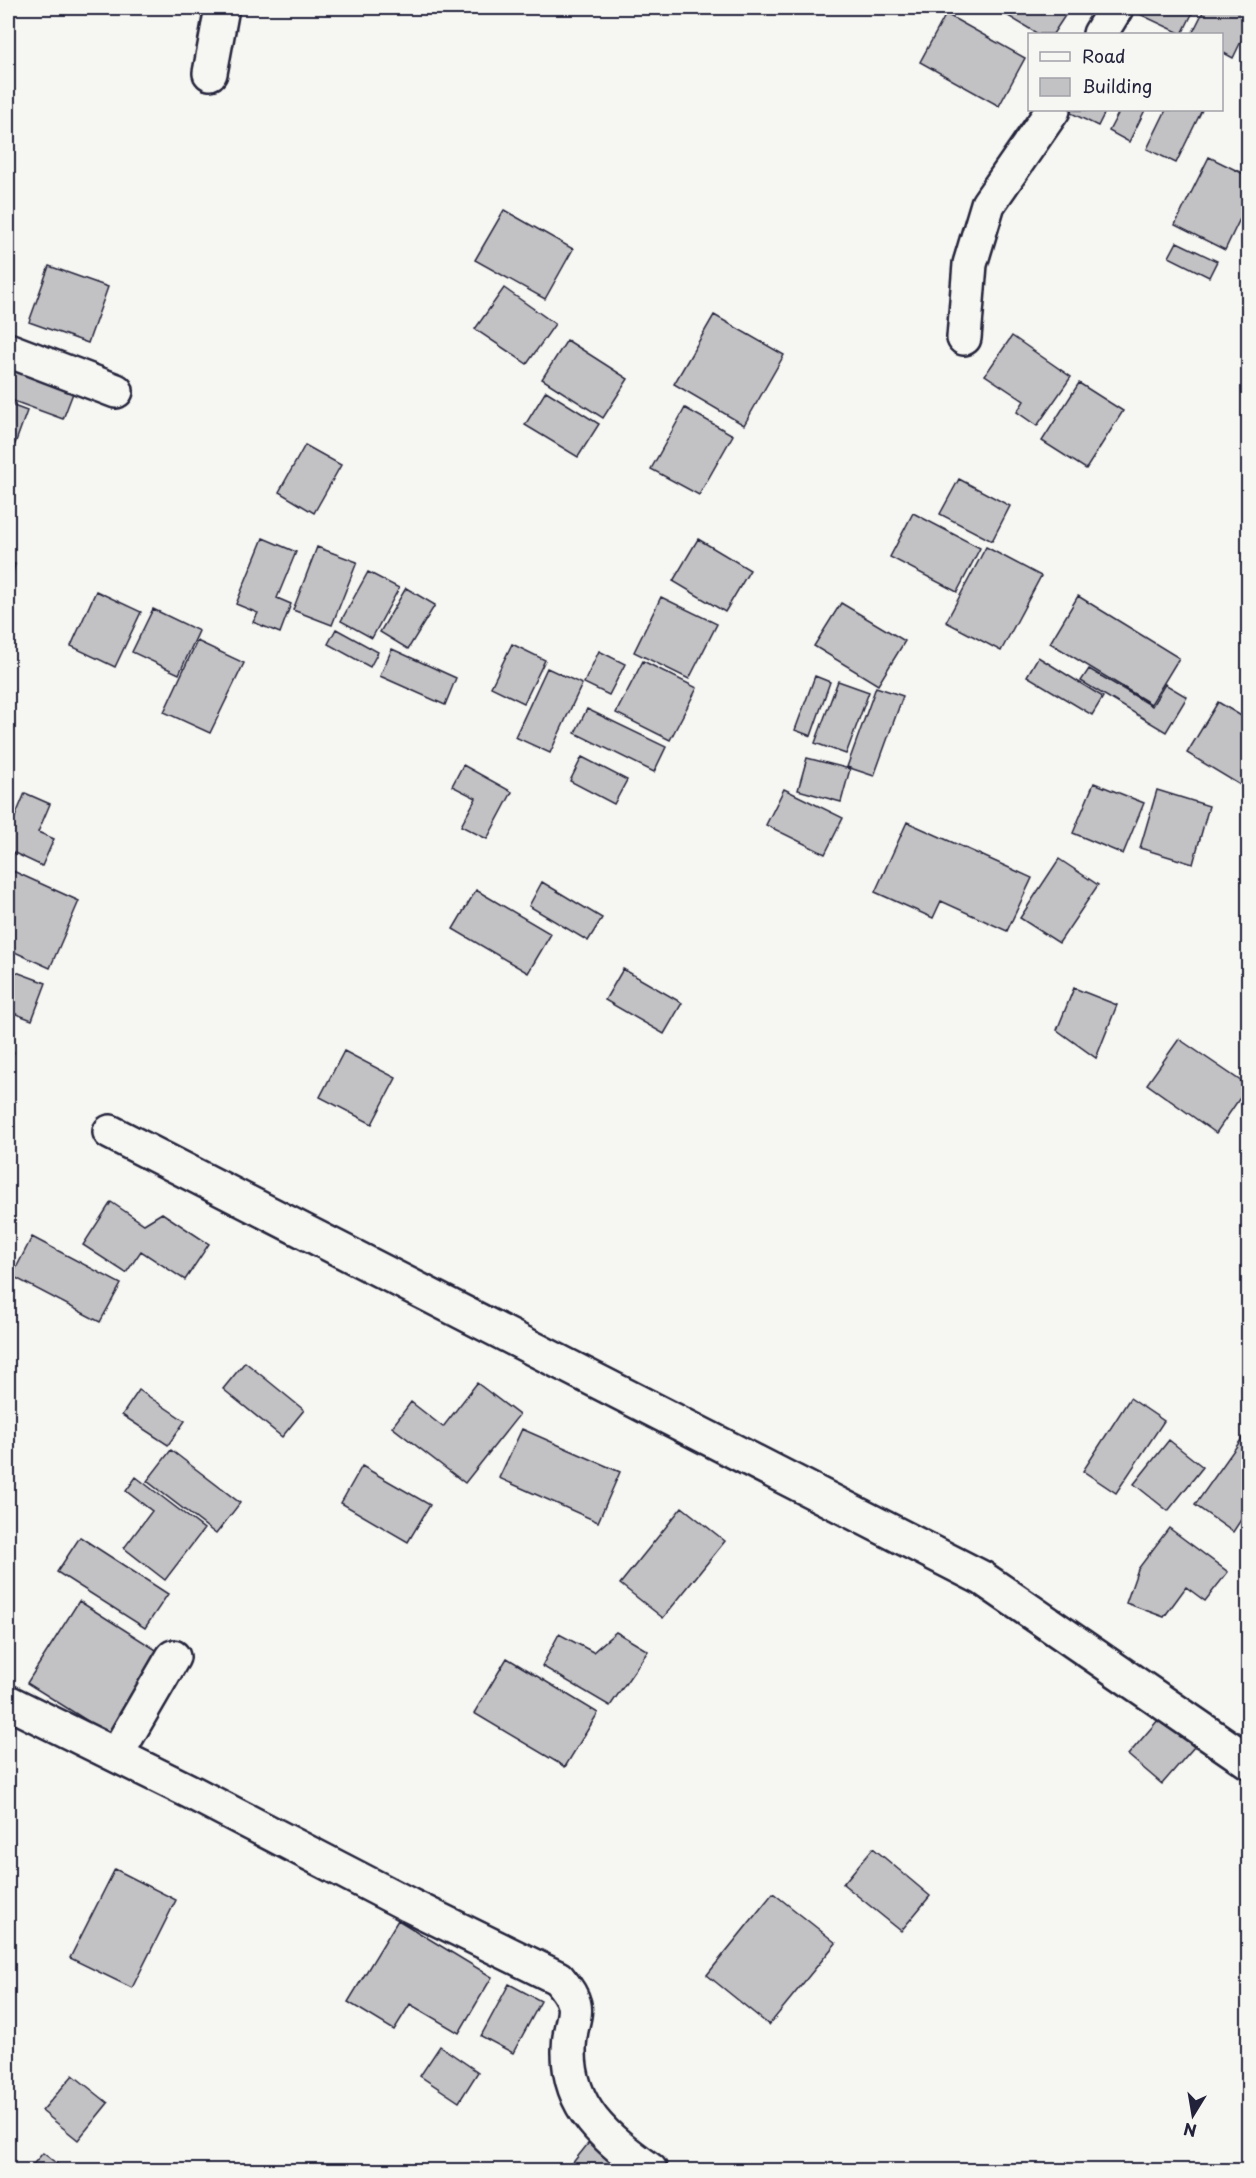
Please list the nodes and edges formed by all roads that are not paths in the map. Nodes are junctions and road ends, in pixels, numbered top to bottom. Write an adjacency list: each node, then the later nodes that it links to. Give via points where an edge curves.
1 (222, 8): 4 (street)
2 (1116, 8): 3 (street)
3 (1101, 33)
4 (210, 73)
5 (1052, 111): 6 (street, via 988,204 970,264)
6 (964, 338)
7 (8, 350): 8 (street)
8 (116, 391)
9 (110, 1132): 13 (street, via 982,1578)
10 (173, 1657): 12 (street)
11 (8, 1702): 12 (street)
12 (116, 1755): 14 (street, via 558,1978 573,1995 576,2014 569,2049 573,2079 585,2113 607,2139)
13 (1248, 1761)
14 (650, 2170)

